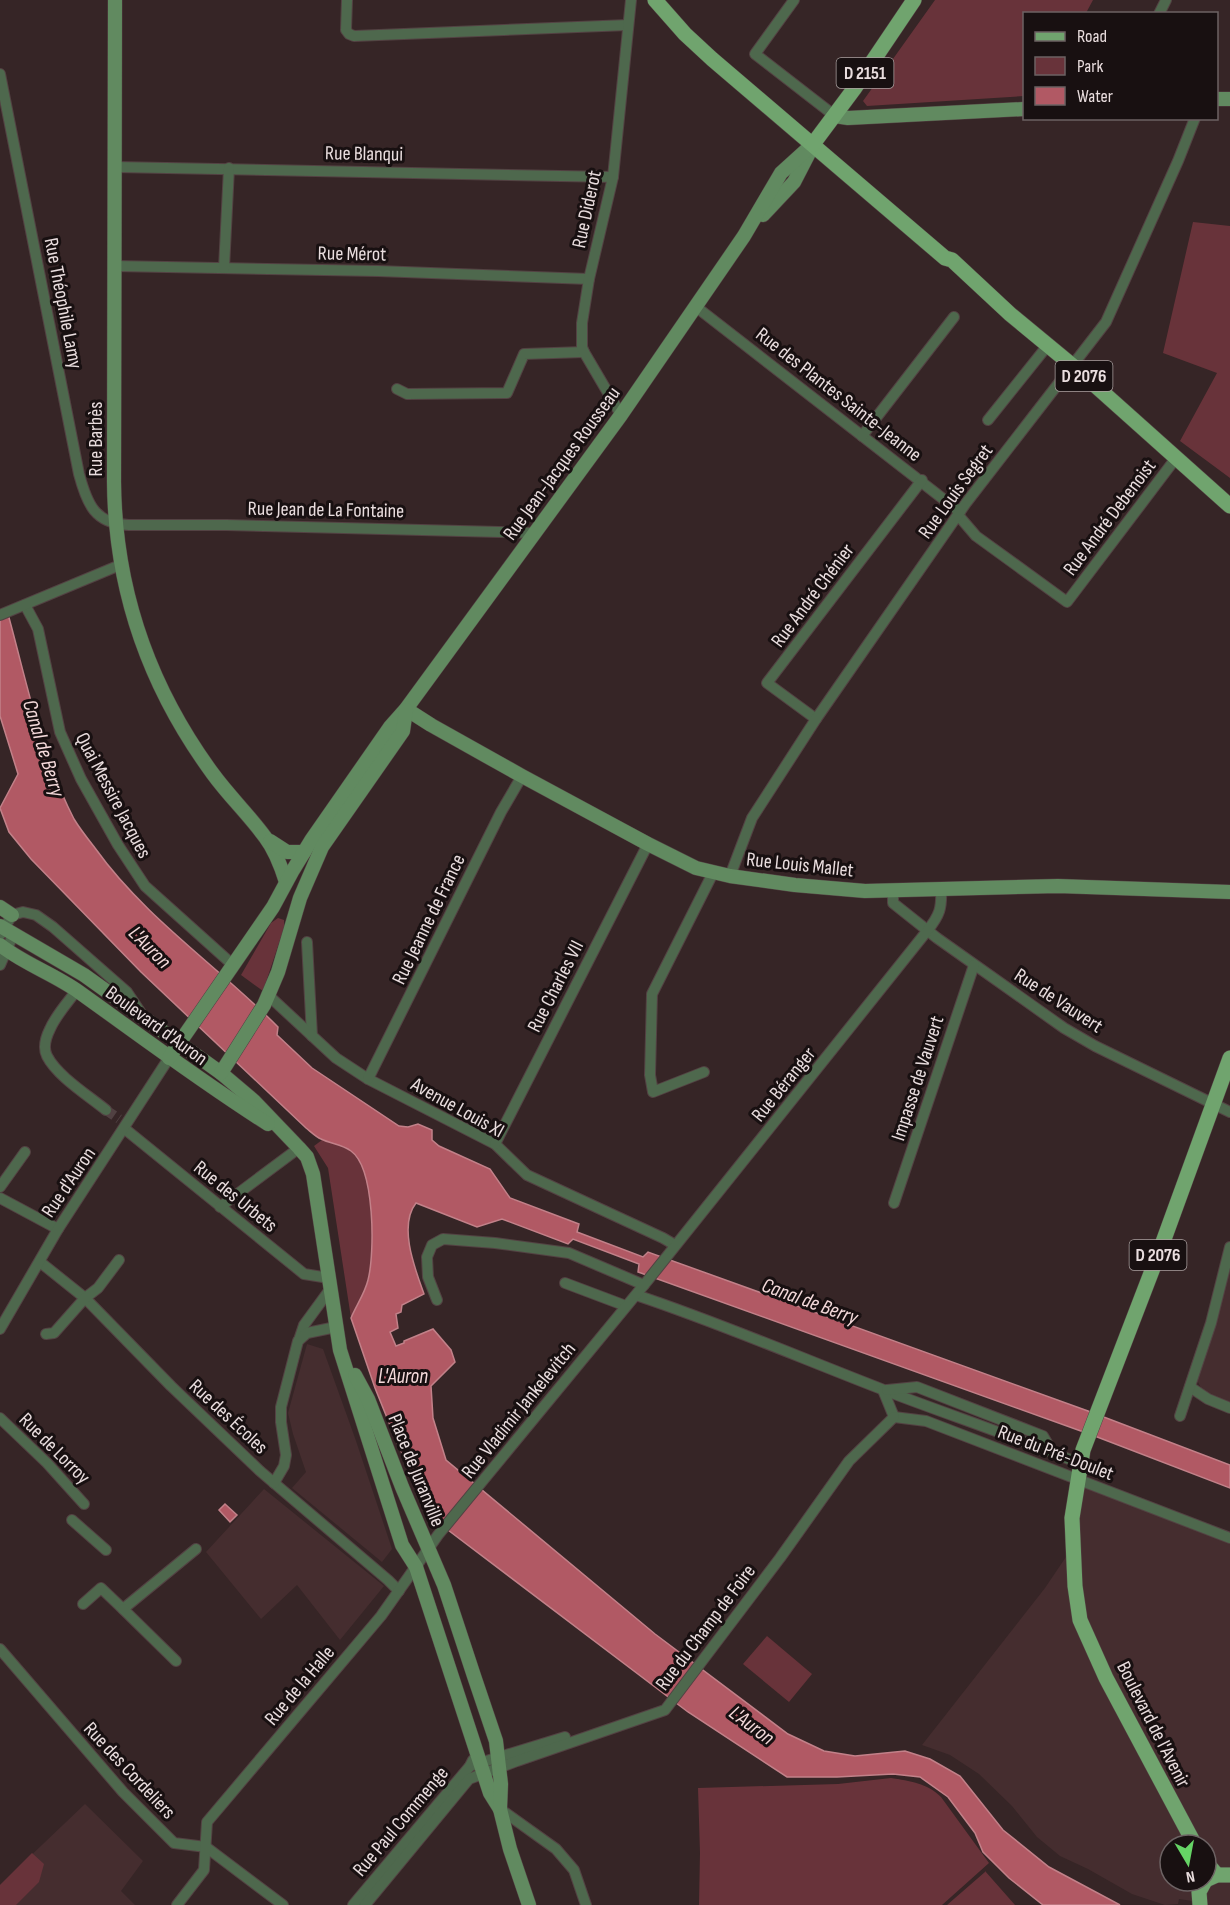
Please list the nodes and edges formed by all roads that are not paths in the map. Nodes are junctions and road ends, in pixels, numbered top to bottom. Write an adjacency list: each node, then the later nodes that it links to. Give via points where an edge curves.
1 (115, 0): 13 (main road, Rue Barbès)
2 (347, 0): 7 (street, via 346,29 353,36)
3 (631, 0): 7 (street, Rue Diderot)
4 (655, 0): 12 (main road, D 2076, via 712,59)
5 (794, 0): 10 (street, via 754,54)
6 (914, 0): 10 (main road, D 2151)
7 (628, 25): 15 (street, Rue Diderot)
8 (0, 74): 32 (street, Rue Théophile Lamy, via 85,498 98,516)
9 (1023, 109): 10 (main road)
10 (835, 116): 12 (main road, D 2151)
11 (1194, 120): 23 (street, Rue Louis Segret, via 1106,322)
12 (813, 144): 19 (main road, Rue Jean-Jacques Rousseau, via 794,182 744,236); 21 (main road, D 2076)
13 (114, 166): 14 (street, Rue Blanqui); 16 (main road, Rue Barbès)
14 (229, 168): 15 (street, Rue Blanqui); 17 (street)
15 (613, 177): 18 (street, Rue Diderot)
16 (114, 266): 17 (street, Rue Mérot); 32 (main road, Rue Barbès)
17 (224, 268): 18 (street, Rue Mérot)
18 (589, 279): 22 (street, Rue Diderot, via 582,323)
19 (695, 306): 25 (main road, Rue Jean-Jacques Rousseau); 27 (street, Rue des Plantes Sainte-Jeanne)
20 (954, 318): 27 (street)
21 (1047, 345): 23 (main road, D 2076); 26 (street)
22 (584, 352): 24 (street, via 524,354 507,393 407,394); 25 (street, Rue Diderot)
23 (1072, 366): 28 (main road, D 2076); 31 (street, Rue Louis Segret)
24 (397, 389)
25 (621, 415): 33 (main road, Rue Jean-Jacques Rousseau)
26 (988, 420)
27 (862, 436): 29 (street, Rue des Plantes Sainte-Jeanne)
28 (1180, 461): 30 (main road, D 2076); 31 (street, Rue André Debenoist, via 1067,602 976,536)
29 (922, 480): 31 (street, Rue des Plantes Sainte-Jeanne); 38 (street, Rue André Chénier, via 767,683)
30 (1230, 506)
31 (959, 514): 38 (street, Rue Louis Segret)
32 (115, 525): 33 (street, Rue Jean de La Fontaine); 34 (main road, Rue Barbès)
33 (536, 533): 37 (main road, Rue Jean-Jacques Rousseau)
34 (120, 565): 35 (street); 42 (main road, Rue Barbès, via 135,626 181,723 213,774)
35 (25, 605): 36 (street); 58 (street, Quai Messire Jacques, via 38,628 60,732 118,845 145,886)
36 (5, 613)
37 (406, 709): 39 (main road, Rue Louis Mallet); 41 (main road, Rue Jean-Jacques Rousseau, via 403,731); 42 (main road, Rue Jean-Jacques Rousseau)
38 (816, 719): 44 (street, Rue Louis Segret, via 752,818)
39 (522, 776): 40 (main road, Rue Louis Mallet); 68 (street, Rue Jeanne de France)
40 (648, 844): 43 (main road, Rue Louis Mallet); 74 (street, Rue Charles VII)
41 (316, 862): 42 (main road); 51 (main road, Rue Jean-Jacques Rousseau)
42 (291, 863): 49 (main road, Rue Jean-Jacques Rousseau); 51 (main road, Rue Jean-Jacques Rousseau)
43 (713, 873): 44 (main road, Rue Louis Mallet); 66 (street, via 652,994 653,1092)
44 (730, 876): 46 (main road, Rue Louis Mallet, via 795,885)
45 (941, 888): 46 (main road, Rue Louis Mallet); 47 (main road, Rue Louis Mallet, via 1058,886); 53 (street, Rue Béranger, via 939,915)
46 (893, 891): 53 (street, Rue de Vauvert, via 893,903)
47 (1230, 892)
48 (0, 907): 50 (main road)
49 (273, 907): 51 (main road, via 284,910); 58 (main road, Rue Jean-Jacques Rousseau)
50 (12, 915): 52 (street); 61 (street, Boulevard d'Auron, via 36,915 53,927 127,992)
51 (294, 920): 60 (main road, Rue Jean-Jacques Rousseau)
52 (4, 931): 55 (street); 61 (main road, Boulevard d'Auron, via 84,975)
53 (927, 931): 57 (street, Rue de Vauvert); 82 (street, Rue Béranger)
54 (307, 942): 62 (street)
55 (3, 948): 56 (street); 59 (main road, Boulevard d'Auron)
56 (0, 965)
57 (974, 965): 69 (street, Rue de Vauvert, via 1064,1028); 79 (street, Impasse de Vauvert)
58 (230, 969): 63 (main road, Rue Jean-Jacques Rousseau)
59 (77, 990): 65 (main road, Boulevard d'Auron); 70 (street, via 51,1026 46,1052 64,1077)
60 (266, 1000): 62 (street, Avenue Louis XI); 67 (main road, Rue Jean-Jacques Rousseau)
61 (146, 1020): 63 (main road, Boulevard d'Auron)
62 (312, 1036): 68 (street, Avenue Louis XI)
63 (179, 1045): 65 (main road, Rue Jean-Jacques Rousseau); 67 (main road, Boulevard d'Auron)
64 (1230, 1058): 69 (main road, D 2076)
65 (175, 1062): 67 (main road); 72 (street, Rue d'Auron); 73 (main road, Boulevard d'Auron)
66 (704, 1072)
67 (221, 1073): 73 (main road, Boulevard d'Auron)
68 (368, 1079): 74 (street, Avenue Louis XI)
69 (1214, 1105): 71 (street, Rue de Vauvert); 104 (main road, D 2076, via 1099,1403)
70 (106, 1110)
71 (1230, 1112)
72 (124, 1124): 80 (street, Rue des Urbets); 81 (street, Rue d'Auron)
73 (283, 1133): 75 (main road, Boulevard d'Auron)
74 (495, 1144): 82 (street, Avenue Louis XI, via 527,1175)
75 (299, 1148): 80 (street); 87 (main road, Boulevard d'Auron, via 313,1174)
76 (25, 1152): 77 (street)
77 (0, 1187)
78 (0, 1198): 81 (street)
79 (894, 1203)
80 (220, 1207): 87 (street, Rue des Urbets, via 304,1274)
81 (58, 1229): 85 (street, Rue d'Auron)
82 (675, 1245): 86 (street, Rue Béranger)
83 (1230, 1247): 98 (street)
84 (119, 1260): 90 (street, via 98,1288)
85 (40, 1262): 90 (street, Rue des Écoles); 94 (street, Rue d'Auron)
86 (646, 1282): 89 (street, Rue Béranger); 91 (street, via 569,1253 443,1239 432,1245 428,1257 428,1276)
87 (330, 1283): 93 (main road, Boulevard d'Auron); 96 (street)
88 (565, 1283): 92 (street)
89 (636, 1295): 92 (street, Rue Vladimir Jankelevitch); 99 (street, Rue du Pré-Doulet)
90 (85, 1298): 95 (street, via 54,1334); 105 (street, Rue des Écoles)
91 (437, 1300)
92 (627, 1306): 110 (street, Rue Vladimir Jankelevitch)
93 (336, 1327): 96 (street, via 307,1333); 97 (main road, Boulevard d'Auron)
94 (0, 1329)
95 (46, 1334)
96 (298, 1341): 105 (street, via 281,1407 286,1455)
97 (340, 1350): 110 (main road, Place de Juranville, via 368,1399); 112 (main road, Place de Juranville)
98 (1190, 1387): 100 (street); 101 (street)
99 (884, 1390): 102 (street); 104 (street, Rue du Pré-Doulet, via 917,1387 1043,1436 1053,1453)
100 (1230, 1408)
101 (1180, 1416)
102 (894, 1417): 104 (street, Rue du Pré-Doulet, via 926,1421); 118 (street, Rue du Champ de Foire, via 849,1461 780,1558)
103 (0, 1418): 106 (street, Rue de Lorroy)
104 (1081, 1465): 108 (street, Rue du Pré-Doulet); 123 (main road, Boulevard de l'Avenir / D 2076, via 1072,1518 1080,1620 1106,1678)
105 (274, 1483): 113 (street, Rue des Écoles)
106 (84, 1504)
107 (72, 1520): 111 (street)
108 (1230, 1538)
109 (196, 1549): 115 (street)
110 (429, 1549): 112 (street, Rue de la Halle); 120 (main road, Place de Juranville, via 496,1741)
111 (106, 1550)
112 (413, 1572): 113 (street, Rue de la Halle); 121 (main road, Place de Juranville)
113 (399, 1591): 124 (street, Rue de la Halle, via 207,1822)
114 (83, 1604): 115 (street, via 100,1588)
115 (123, 1609): 119 (street)
116 (718, 1633): 118 (street, Rue du Champ de Foire)
117 (0, 1649): 124 (street, Rue des Cordeliers, via 123,1792 174,1843)
118 (701, 1658): 120 (street, Rue du Champ de Foire, via 664,1709)
119 (176, 1661)
120 (499, 1762): 121 (street, Rue du Champ de Foire); 122 (main road, Place de Juranville)
121 (477, 1766): 122 (main road, Place de Juranville); 127 (street, Rue Paul Commenge); 128 (street, Rue Paul Commenge)
122 (500, 1809): 129 (main road); 130 (street, via 556,1849 574,1870)
123 (1189, 1833)
124 (206, 1846): 125 (street, Rue de la Halle, via 204,1870); 126 (street)
125 (177, 1905)
126 (283, 1905)
127 (353, 1905)
128 (365, 1905)
129 (529, 1905)
130 (586, 1905)

